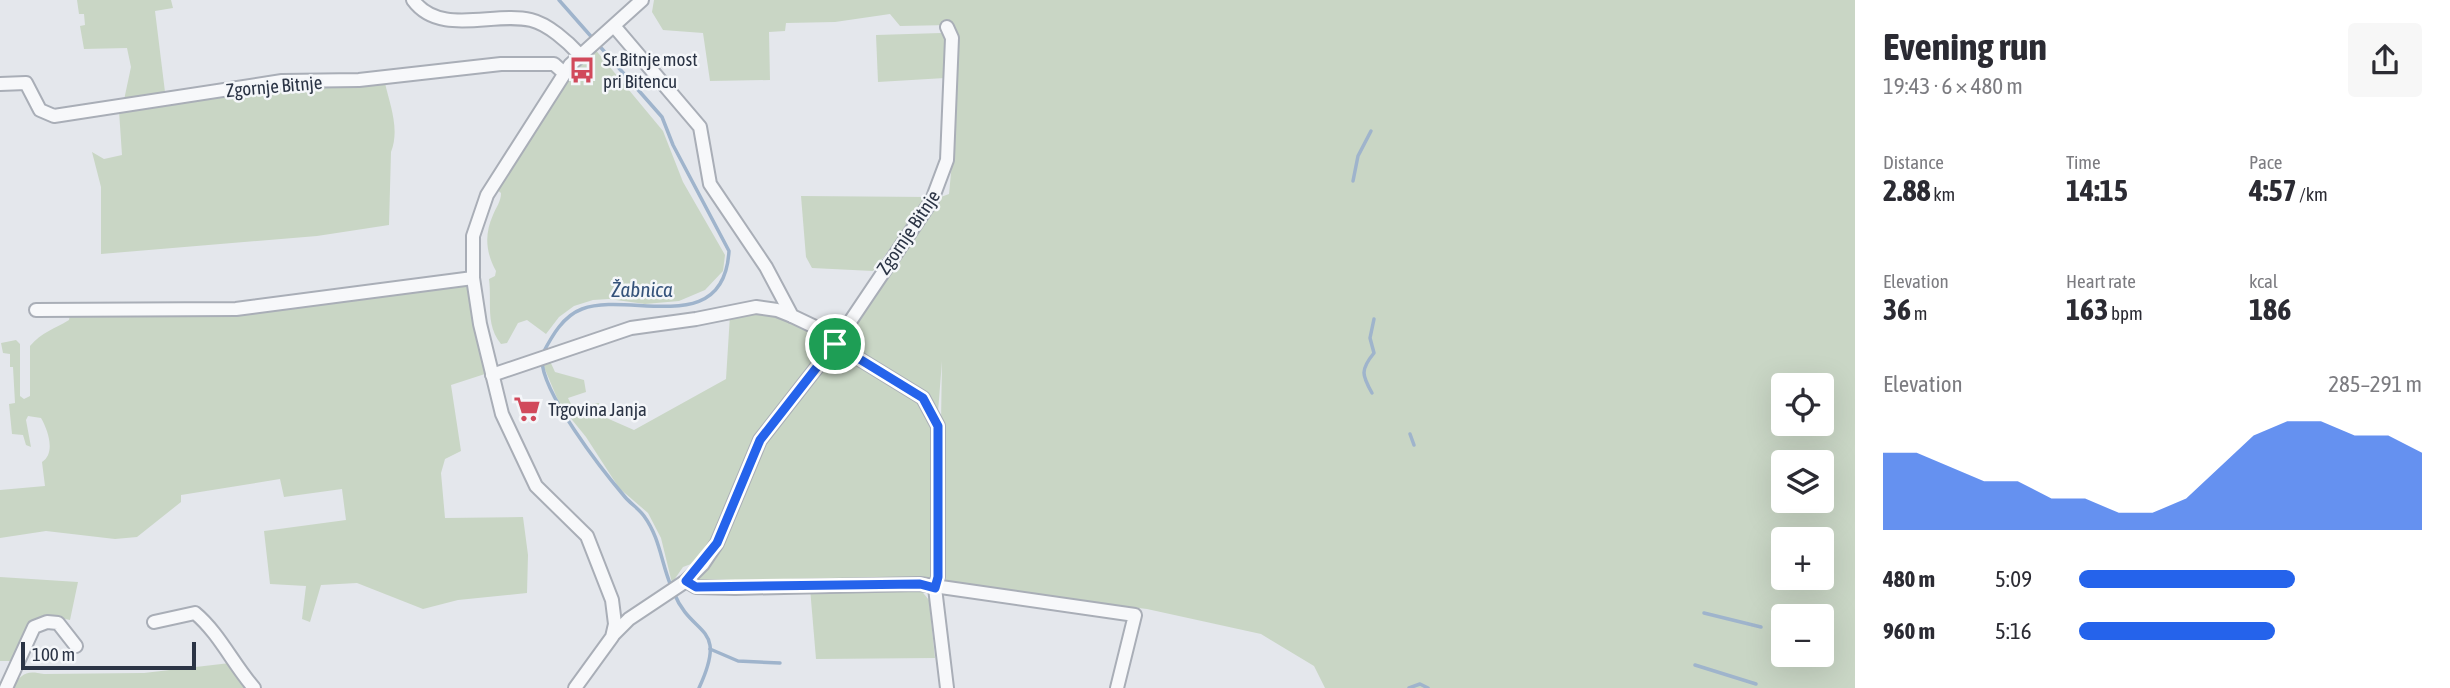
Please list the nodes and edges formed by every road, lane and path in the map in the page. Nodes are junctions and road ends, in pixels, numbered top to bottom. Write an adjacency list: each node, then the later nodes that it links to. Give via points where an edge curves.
1 (413, 0): 5 (street, via 421,10 451,20 533,20)
2 (642, 0): 3 (street)
3 (614, 26): 5 (street); 10 (street, via 700,127 710,184)
4 (947, 27): 11 (street, Zgornje Bitnje, via 952,38 947,160 941,180)
5 (582, 52): 6 (street)
6 (564, 73): 7 (street, Zgornje Bitnje, via 554,64 501,64 359,80 282,81 54,116 40,110 26,83); 8 (street, via 486,195 473,236)
7 (0, 84)
8 (473, 278): 9 (street, via 236,309); 12 (street)
9 (36, 310)
10 (792, 316): 11 (street); 12 (street, via 756,307 631,328)
11 (835, 344): 13 (street, Zgornje Bitnje, via 760,440 717,543); 14 (street, via 923,398 938,426)
12 (492, 375): 16 (street, via 502,414 528,473 544,496 578,524 596,552 614,614)
13 (682, 584): 14 (street, via 735,588 920,584); 16 (street, Zgornje Bitnje, via 629,619)
14 (935, 588): 21 (street); 22 (street, via 1135,615)
15 (154, 622): 19 (street, via 195,613 210,626)
16 (612, 636): 20 (street, Zgornje Bitnje)
17 (76, 646): 18 (street, via 58,623 34,627)
18 (6, 688)
19 (254, 688)
20 (575, 688)
21 (947, 688)
22 (1117, 688)

